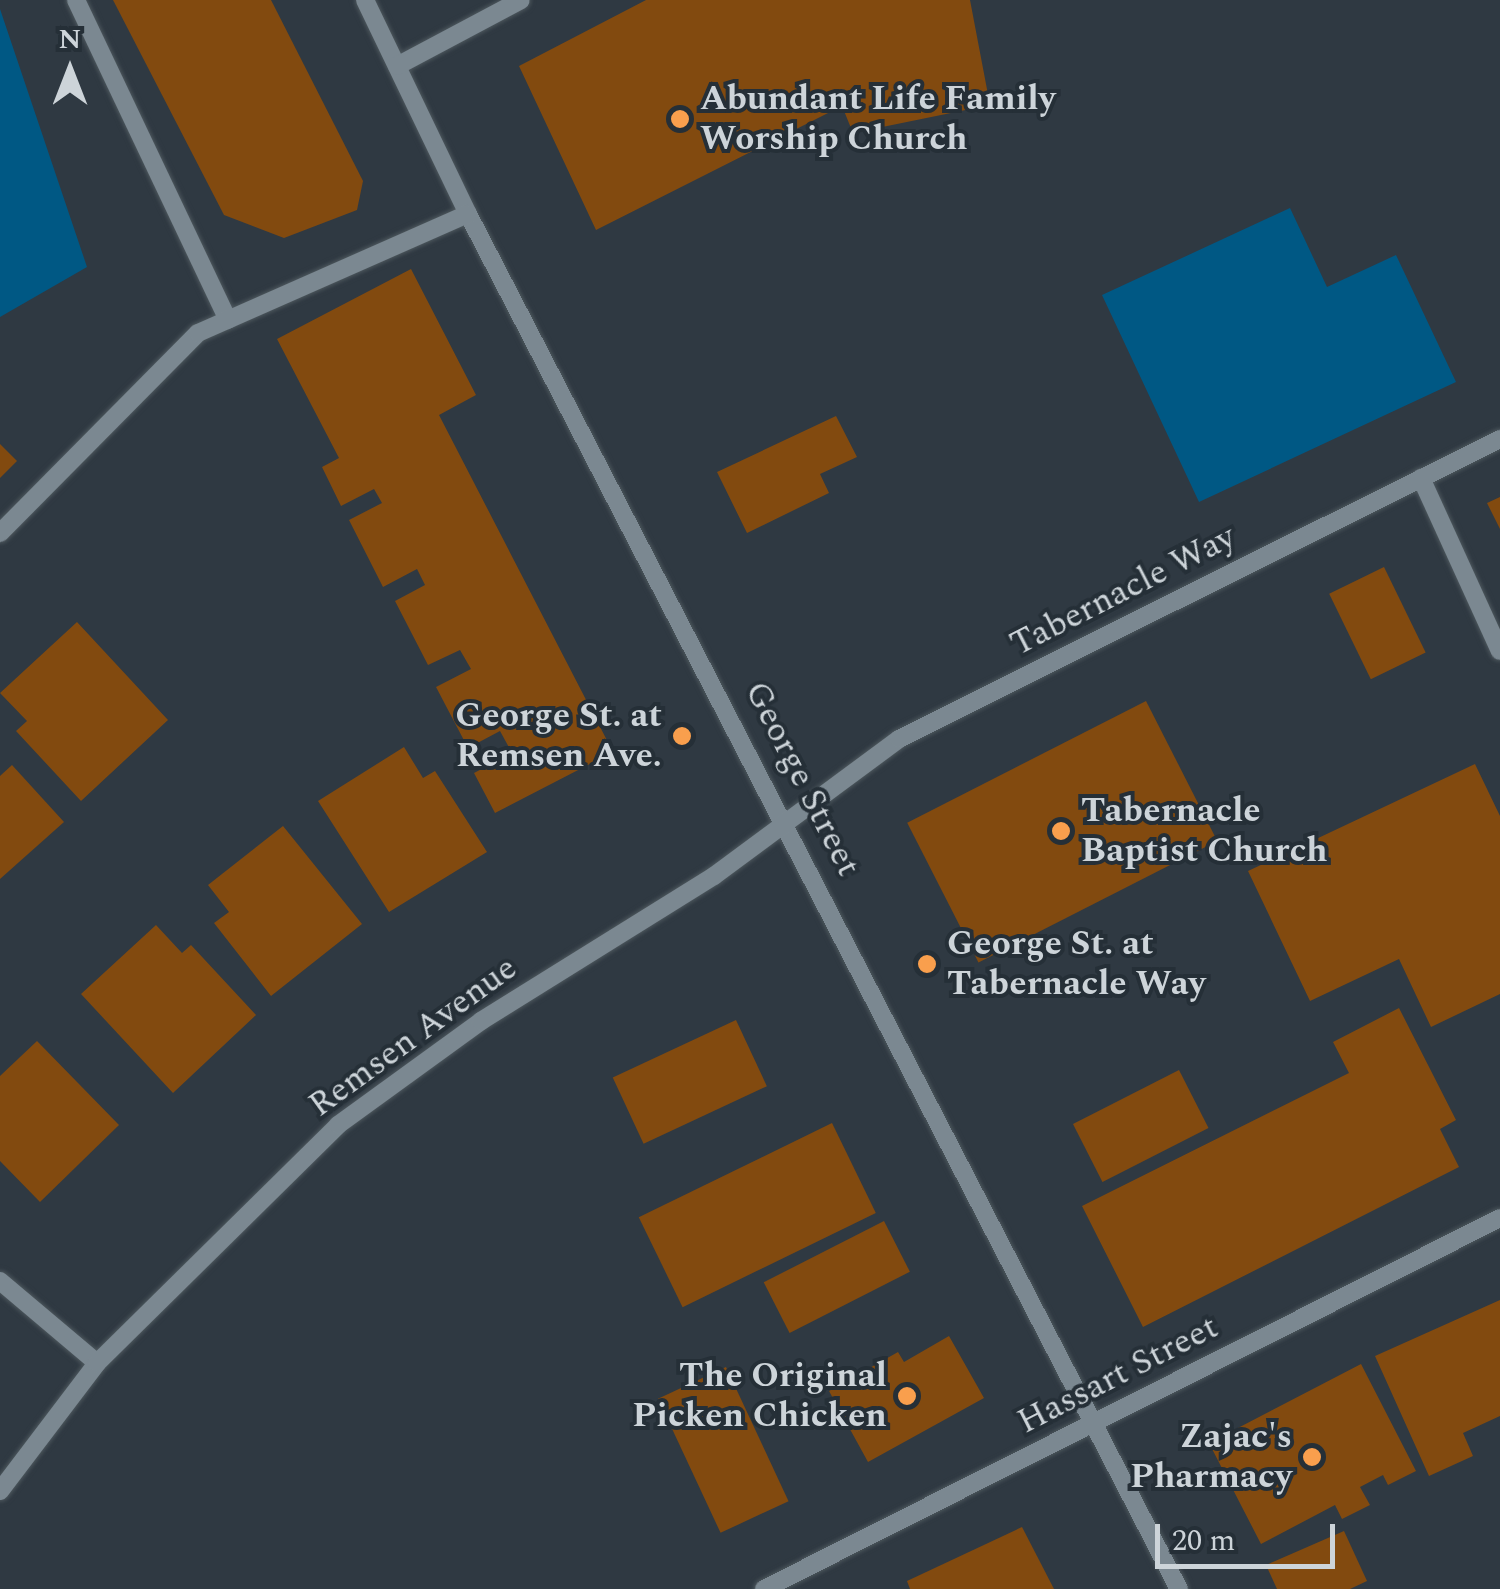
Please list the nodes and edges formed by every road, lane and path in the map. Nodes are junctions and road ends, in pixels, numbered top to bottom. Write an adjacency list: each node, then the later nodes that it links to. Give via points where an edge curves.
1 (76, 0): 6 (street)
2 (365, 0): 4 (street, George Street)
3 (522, 0): 4 (street)
4 (397, 66): 5 (street, George Street)
5 (468, 214): 6 (street); 11 (street, George Street)
6 (228, 320): 9 (street, via 198,333)
7 (1500, 438): 8 (street, Tabernacle Way)
8 (1421, 478): 10 (street); 11 (street, Tabernacle Way, via 898,739)
9 (0, 533)
10 (1500, 651)
11 (787, 820): 14 (street, Remsen Avenue, via 714,876 481,1021 338,1126); 15 (street, George Street)
12 (1500, 1218): 15 (street, Hassart Street)
13 (0, 1281): 14 (street)
14 (98, 1363): 16 (street, Remsen Avenue)
15 (1096, 1422): 17 (street, Hassart Street); 18 (street, George Street)
16 (0, 1491)
17 (764, 1589)
18 (1179, 1589)

